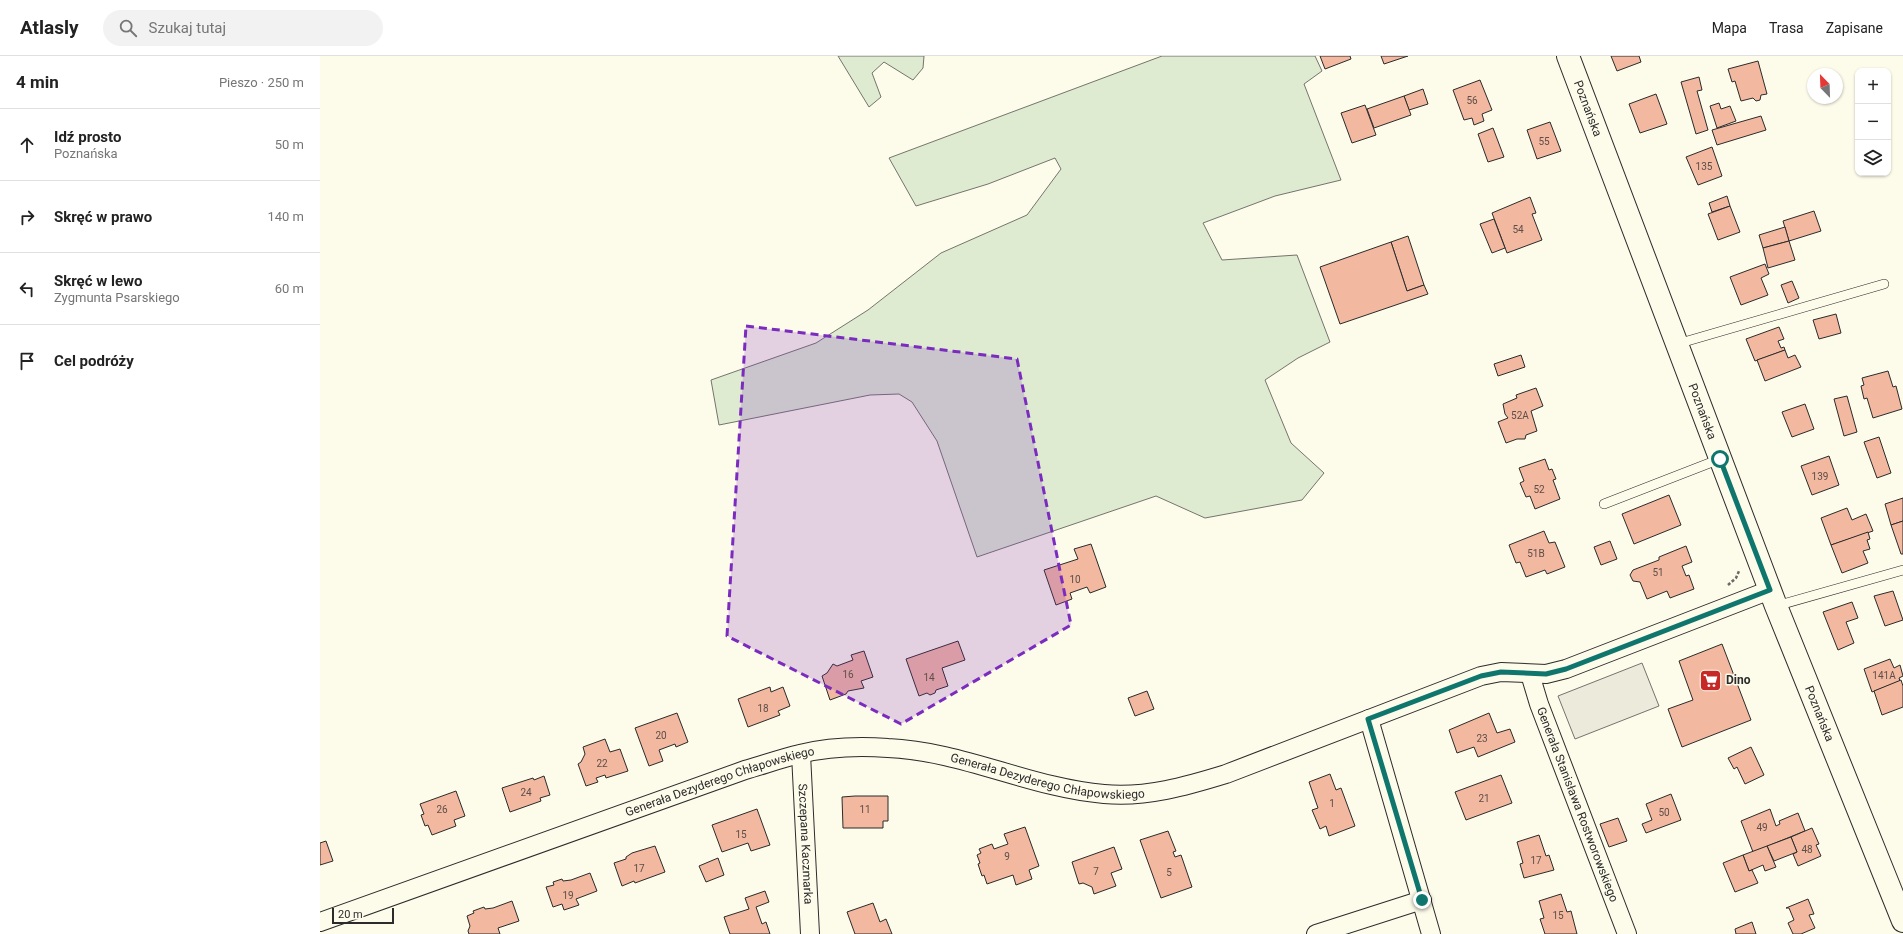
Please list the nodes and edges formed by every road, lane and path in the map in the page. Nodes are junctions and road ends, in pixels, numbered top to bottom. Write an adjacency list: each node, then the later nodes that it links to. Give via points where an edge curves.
1 (1568, 56): 3 (street, Poznańska)
2 (1884, 284): 3 (lane)
3 (1677, 344): 4 (street, Poznańska)
4 (1720, 459): 5 (lane); 7 (street, Poznańska)
5 (1604, 504)
6 (1903, 570): 7 (lane)
7 (1773, 598): 8 (street, Generała Dezyderego Chłapowskiego, via 1566,669 1546,674); 12 (street, Poznańska)
8 (1530, 674): 9 (street, Generała Dezyderego Chłapowskiego, via 1501,672 1481,676); 17 (street, Generała Stanisława Rostworowskiego, via 1539,704)
9 (1368, 719): 10 (street, Generała Dezyderego Chłapowskiego, via 1226,774 1184,787 1144,793 1105,794 1071,789 936,755 889,748 843,748); 11 (street)
10 (801, 754): 13 (street, Generała Dezyderego Chłapowskiego, via 738,773); 14 (street, Szczepana Kaczmarka)
11 (1422, 900): 15 (street); 16 (street)
12 (1900, 908)
13 (320, 922)
14 (810, 934)
15 (1316, 934)
16 (1431, 934)
17 (1627, 934)

